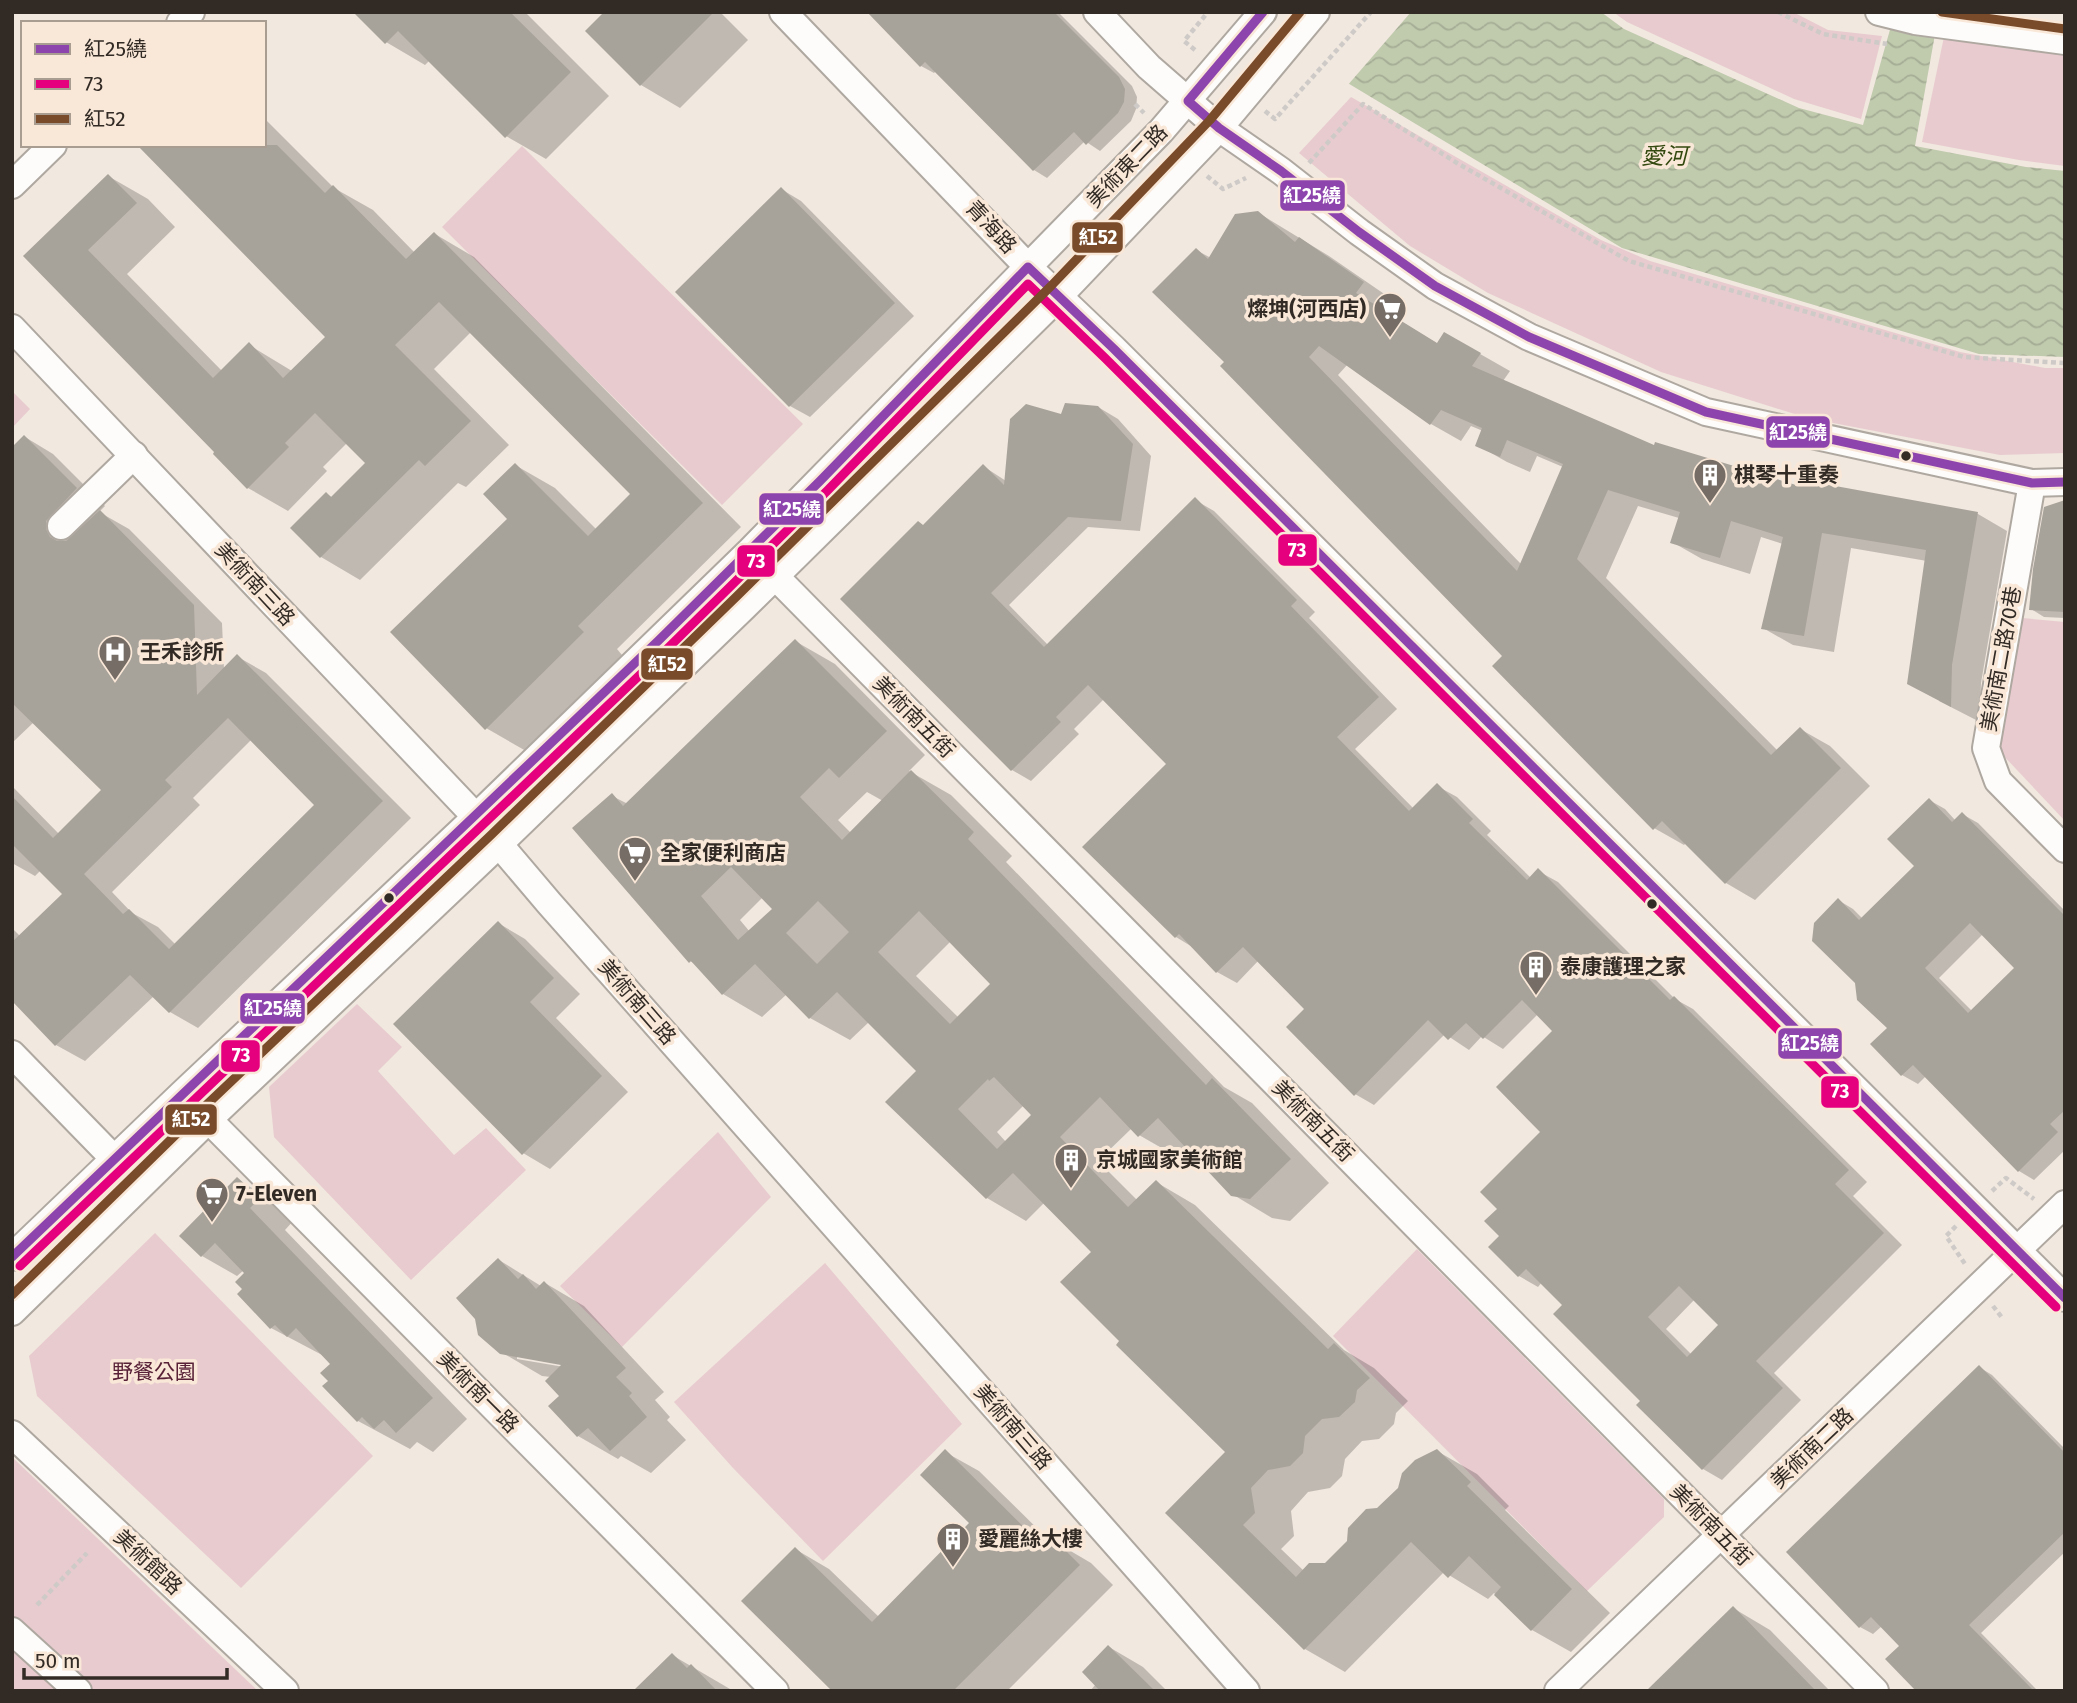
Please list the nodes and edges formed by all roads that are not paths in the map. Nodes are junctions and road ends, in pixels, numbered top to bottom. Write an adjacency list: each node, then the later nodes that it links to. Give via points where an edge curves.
1 (783, 12): 13 (street, 青海路)
2 (1097, 12): 8 (street)
3 (1111, 12): 8 (street)
4 (1263, 12): 9 (street, 美術東二路)
5 (1315, 12): 10 (street, 美術東二路)
6 (1879, 12): 7 (street)
7 (2065, 41)
8 (1131, 47): 9 (street)
9 (1188, 101): 10 (street); 13 (street, 美術東二路)
10 (1219, 128): 14 (street, 美術東二路); 17 (street, via 1435,286 1529,337 1706,412)
11 (51, 147): 12 (street)
12 (12, 185)
13 (1028, 267): 14 (street, 青海路); 20 (street, 美術東二路)
14 (1060, 295): 21 (street, 美術東二路); 31 (street, 青海路)
15 (12, 328): 16 (street, 美術南三路)
16 (134, 455): 19 (street); 22 (street, 美術南三路)
17 (2032, 482): 18 (street); 24 (street, 美術南二路70巷, via 1986,748 1998,781)
18 (2065, 482)
19 (61, 526)
20 (750, 551): 21 (street, 美術南五街); 22 (street, 美術東二路)
21 (775, 576): 23 (street, 美術東二路); 36 (street, 美術南五街)
22 (476, 817): 23 (street, 美術南三路); 26 (street, 美術東二路)
23 (499, 844): 27 (street, 美術東二路); 41 (street, 美術南三路)
24 (2065, 849)
25 (12, 1054): 28 (street)
26 (183, 1093): 27 (street, 美術南一路); 28 (street, 美術東二路)
27 (209, 1119): 29 (street, 美術東二路); 40 (street, 美術南一路)
28 (114, 1159): 29 (street); 32 (street, 美術東二路)
29 (141, 1186): 34 (street, 美術東二路)
30 (2065, 1204): 31 (street, 美術南二路)
31 (2018, 1249): 33 (street, 青海路); 36 (street, 美術南二路)
32 (12, 1257)
33 (2065, 1298)
34 (12, 1312)
35 (12, 1434): 39 (street, 美術館路)
36 (1721, 1535): 42 (street, 美術南二路); 43 (street, 美術南五街)
37 (12, 1631): 38 (street)
38 (76, 1690)
39 (285, 1691)
40 (775, 1691)
41 (1246, 1691)
42 (1558, 1691)
43 (1875, 1691)

